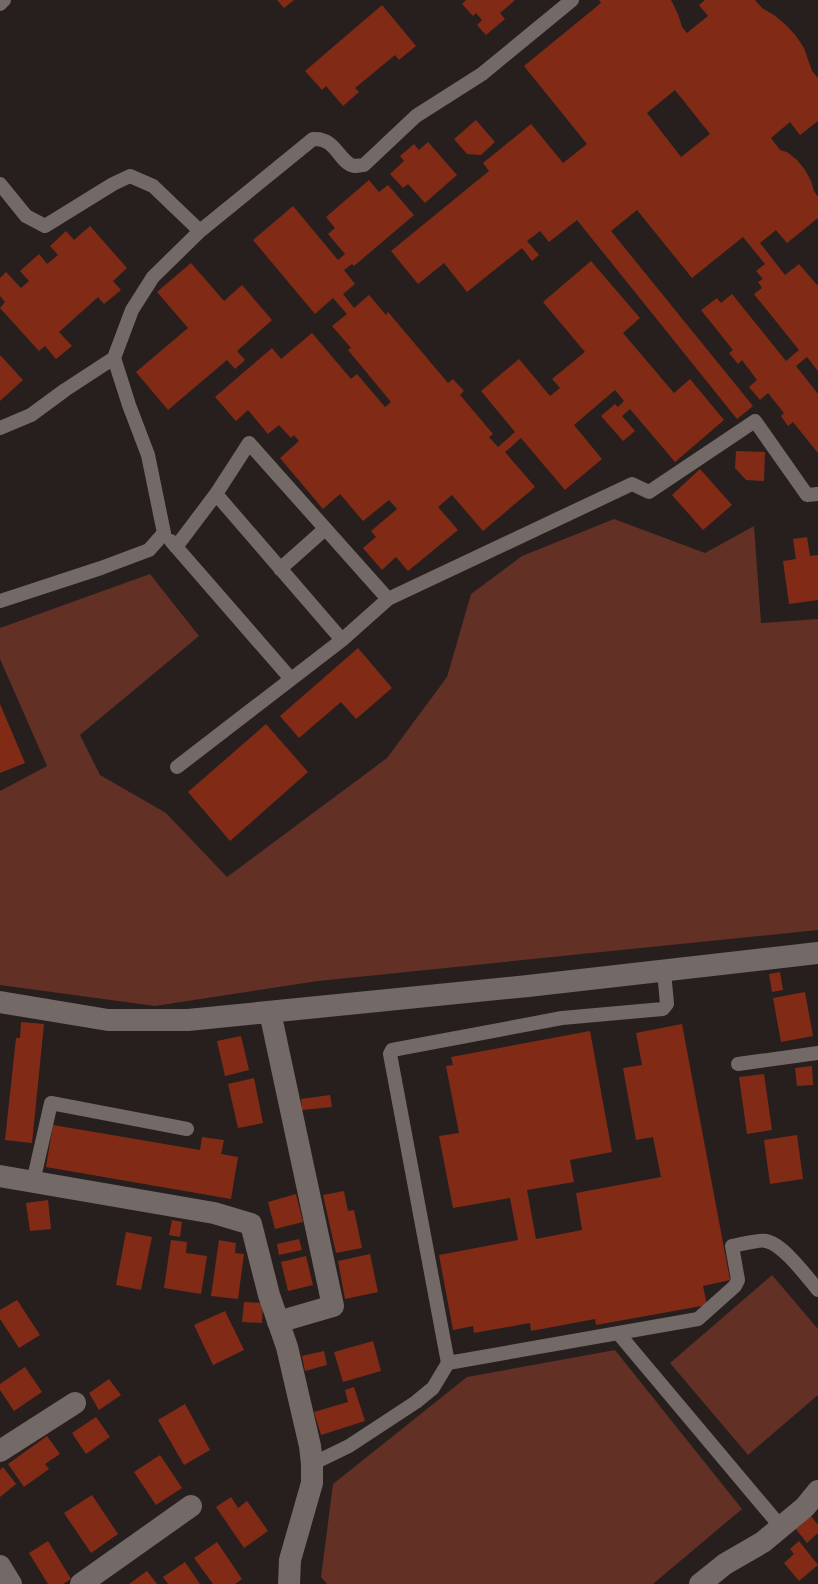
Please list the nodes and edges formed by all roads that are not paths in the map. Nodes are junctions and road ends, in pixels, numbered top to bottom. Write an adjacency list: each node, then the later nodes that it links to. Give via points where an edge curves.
1 (4, 0): 3 (lane)
2 (572, 0): 5 (lane, via 482,74 416,116 364,165 354,166 348,163 328,142 320,138 313,139)
3 (0, 4)
4 (0, 184): 5 (lane, via 26,216 45,226 130,176 153,186)
5 (200, 231): 6 (lane, via 153,277 132,310)
6 (114, 358): 7 (lane, via 31,415); 11 (lane, via 148,455)
7 (0, 428)
8 (216, 494): 10 (lane, via 249,443); 12 (lane); 13 (lane)
9 (818, 494): 14 (lane, via 807,495 755,421 649,492 632,484)
10 (325, 529): 13 (lane); 14 (lane)
11 (164, 533): 12 (lane); 15 (lane, via 149,550)
12 (176, 547): 17 (lane)
13 (280, 569): 16 (lane)
14 (388, 600): 16 (lane)
15 (0, 601)
16 (342, 640): 17 (lane)
17 (291, 679): 18 (lane)
18 (177, 768)
19 (818, 953): 20 (street)
20 (664, 971): 22 (street); 31 (lane, via 667,1004 662,1009 562,1018 392,1050 390,1054)
21 (0, 1002): 22 (street, via 108,1020 188,1020)
22 (270, 1012): 29 (street, via 333,1306)
23 (818, 1053): 24 (lane)
24 (738, 1064)
25 (187, 1129): 27 (lane, via 51,1103)
26 (0, 1176): 27 (street)
27 (33, 1182): 29 (street, via 214,1213 251,1224)
28 (818, 1290): 30 (lane, via 791,1258 777,1246 766,1241 732,1246 738,1280 698,1319)
29 (278, 1322): 34 (street, via 287,1347)
30 (618, 1333): 31 (lane); 37 (lane)
31 (448, 1363): 34 (lane, via 433,1388 416,1402 349,1446)
32 (75, 1403): 33 (street)
33 (0, 1451)
34 (312, 1464): 41 (street, via 312,1483 290,1560)
35 (818, 1491): 37 (street)
36 (191, 1506): 40 (street)
37 (781, 1527): 42 (street)
38 (0, 1566): 39 (street)
39 (11, 1584)
40 (81, 1584)
41 (289, 1584)
42 (700, 1584)

